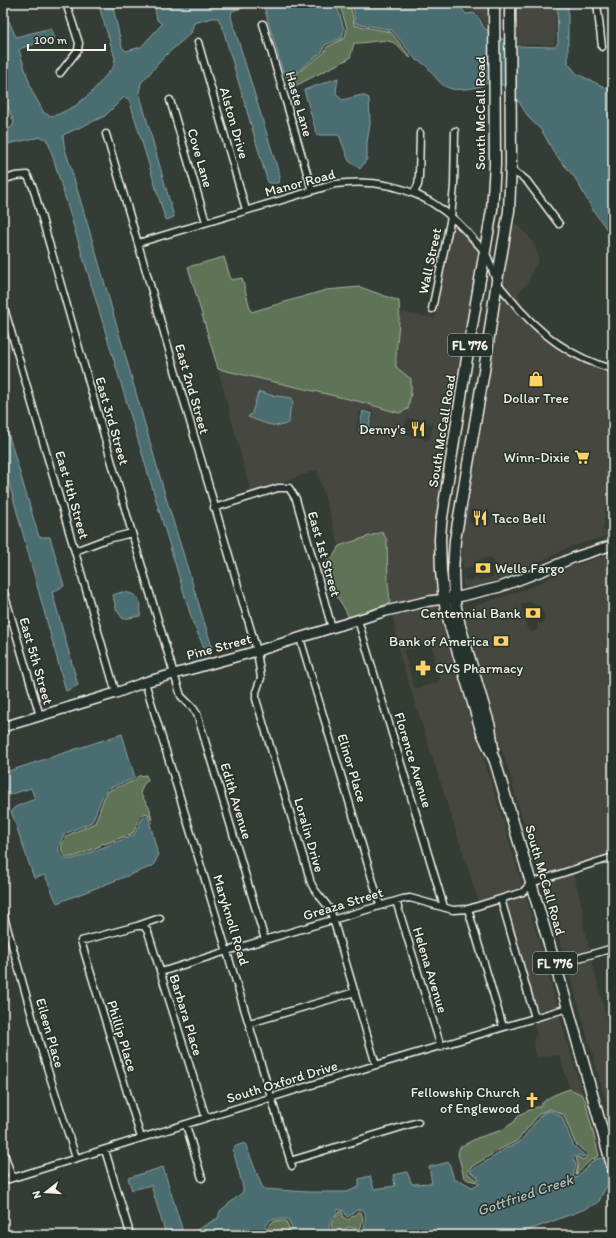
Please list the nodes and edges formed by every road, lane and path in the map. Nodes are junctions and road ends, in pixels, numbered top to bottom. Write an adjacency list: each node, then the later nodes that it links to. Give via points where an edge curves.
1 (66, 3): 8 (street, via 79,43 78,50)
2 (494, 3): 22 (main road, South McCall Road / FL 776, via 495,170)
3 (510, 3): 13 (main road, South McCall Road / FL 776)
4 (597, 3): 7 (street)
5 (263, 24): 15 (street, Haste Lane)
6 (198, 42): 17 (street, Alston Drive)
7 (602, 47)
8 (60, 73)
9 (170, 100): 19 (street, Cove Lane)
10 (455, 131): 18 (street, Wall Street)
11 (420, 133): 16 (street, via 419,177)
12 (106, 134): 21 (street, East 2nd Street)
13 (511, 171): 20 (street, via 527,181); 23 (main road, South McCall Road / FL 776, via 509,211)
14 (3, 180): 30 (street, East 3rd Street, via 27,175 33,187)
15 (312, 190): 16 (street, Manor Road, via 335,184 368,182 390,185); 17 (street, Manor Road)
16 (414, 193): 18 (street, Manor Road, via 432,202)
17 (246, 210): 19 (street, Manor Road)
18 (451, 217): 22 (street, Manor Road); 25 (street, Wall Street)
19 (206, 222): 21 (street, Manor Road)
20 (559, 224)
21 (138, 243): 29 (street, East 2nd Street)
22 (486, 253): 23 (street, Manor Road); 27 (main road, South McCall Road / FL 776)
23 (496, 282): 26 (street, Manor Road, via 546,335 577,355); 28 (main road, South McCall Road / FL 776)
24 (3, 304): 32 (street, East 4th Street)
25 (432, 309)
26 (613, 369)
27 (463, 384): 28 (main road, via 467,392 464,424); 34 (main road, South McCall Road / FL 776, via 442,524 441,572)
28 (474, 428): 34 (main road, South McCall Road / FL 776, via 455,540)
29 (214, 508): 36 (street, East 1st Street, via 278,488 289,488 296,499); 38 (street, East 2nd Street)
30 (132, 533): 32 (street); 39 (street, East 3rd Street)
31 (613, 546): 34 (main road, Pine Street, via 575,557 500,587)
32 (75, 550): 41 (street, East 4th Street)
33 (3, 590): 42 (street, East 5th Street)
34 (449, 599): 35 (main road, Pine Street, via 407,606); 45 (main road, South McCall Road / FL 776, via 450,626 481,730 495,761)
35 (358, 620): 36 (main road, Pine Street); 49 (street, Florence Avenue)
36 (332, 628): 37 (main road, Pine Street)
37 (300, 638): 38 (main road, Pine Street); 48 (street, Elinor Place)
38 (257, 651): 39 (main road, Pine Street); 53 (street, Loralin Drive, via 261,678 256,699 310,883 328,906)
39 (174, 674): 40 (main road, Pine Street); 55 (street, Edith Avenue, via 181,696 197,714)
40 (145, 682): 41 (main road, Pine Street); 57 (street, Maryknoll Road)
41 (116, 694): 42 (main road, Pine Street)
42 (40, 716): 43 (main road, Pine Street)
43 (3, 727)
44 (613, 857): 45 (street)
45 (531, 882): 46 (street, Greaza Street, via 523,892); 58 (main road, South McCall Road / FL 776)
46 (501, 899): 50 (street, Greaza Street); 62 (street)
47 (396, 901): 48 (street, Greaza Street); 49 (street, Greaza Street, via 410,898); 65 (street, Helena Avenue)
48 (380, 905): 53 (street, Greaza Street)
49 (444, 907): 50 (street, Greaza Street, via 453,910)
50 (468, 909): 64 (street)
51 (3, 914): 74 (street, Eileen Place, via 43,1055)
52 (160, 918): 54 (street)
53 (333, 919): 55 (street, Greaza Street); 60 (street, Loralin Drive)
54 (137, 926): 59 (street, Barbara Place, via 144,926 148,932); 71 (street, Phillip Place, via 81,941)
55 (265, 940): 57 (street, Greaza Street)
56 (613, 948): 58 (street)
57 (227, 951): 59 (street, Greaza Street); 63 (street, Maryknoll Road)
58 (556, 965): 61 (main road, South McCall Road / FL 776)
59 (160, 972): 68 (street, Barbara Place)
60 (355, 992): 63 (street); 66 (street, Loralin Drive)
61 (568, 1008): 62 (street, South Oxford Drive); 75 (main road, South McCall Road / FL 776)
62 (536, 1018): 64 (street, South Oxford Drive)
63 (250, 1024): 67 (street, Maryknoll Road)
64 (503, 1027): 65 (street, South Oxford Drive)
65 (441, 1046): 66 (street, South Oxford Drive)
66 (376, 1066): 67 (street, South Oxford Drive)
67 (272, 1099): 68 (street, South Oxford Drive); 69 (street, Maryknoll Road, via 291,1163)
68 (206, 1118): 70 (street, South Oxford Drive)
69 (418, 1122)
70 (186, 1125): 71 (street, South Oxford Drive); 77 (street)
71 (141, 1138): 73 (street, South Oxford Drive)
72 (3, 1150): 76 (street)
73 (105, 1150): 74 (street, South Oxford Drive); 79 (street)
74 (76, 1158): 76 (street, South Oxford Drive)
75 (613, 1169)
76 (12, 1178): 78 (street, South Oxford Drive)
77 (202, 1178)
78 (3, 1181)
79 (129, 1230)

